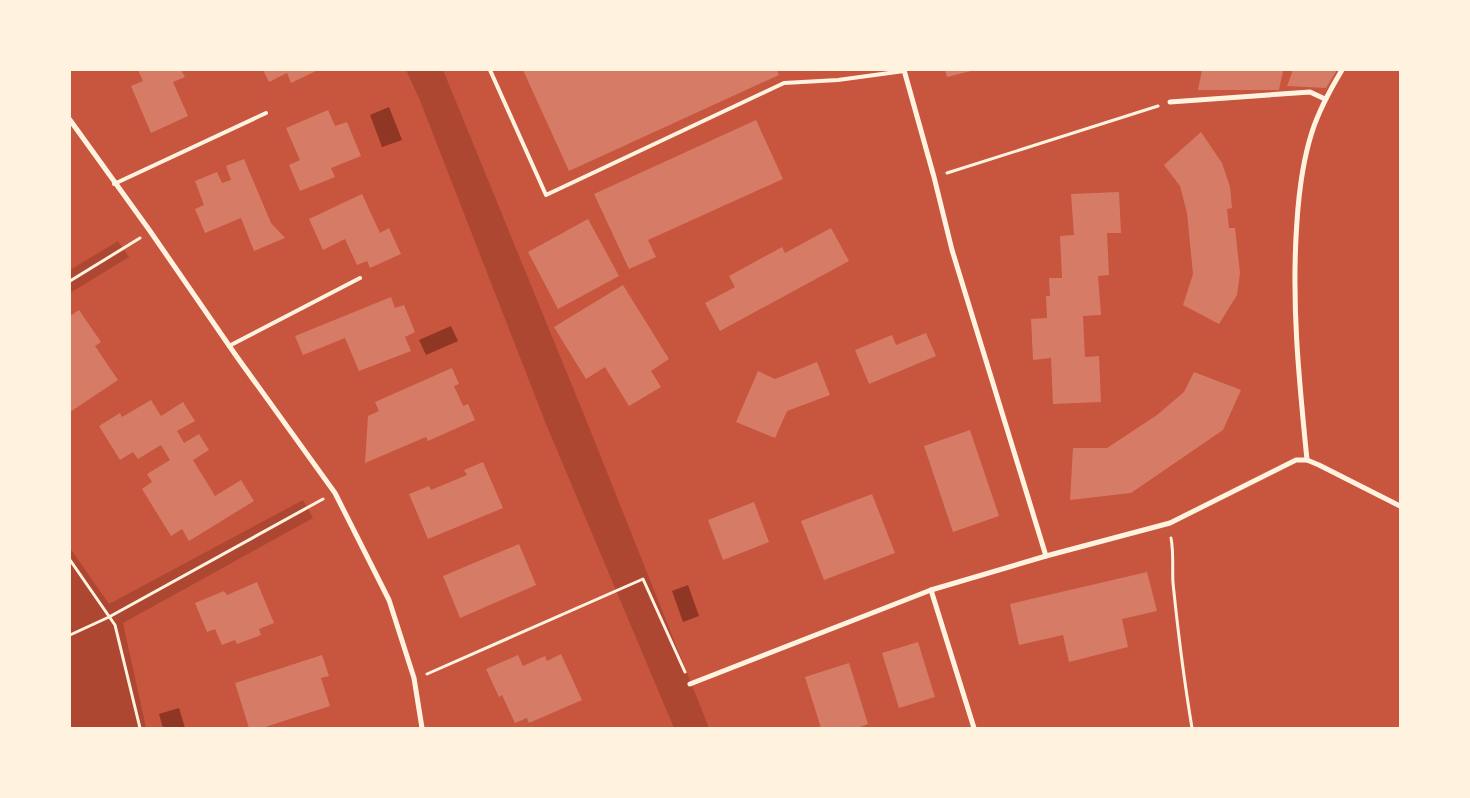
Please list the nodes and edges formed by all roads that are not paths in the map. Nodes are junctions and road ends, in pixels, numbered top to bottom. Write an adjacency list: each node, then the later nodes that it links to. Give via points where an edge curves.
1 (490, 70): 2 (lane, via 546,195 784,83 838,80)
2 (904, 70): 13 (street, via 952,250)
3 (1342, 70): 4 (street)
4 (1325, 100): 5 (street, via 1310,92); 11 (street, via 1312,131 1304,163 1294,260 1296,350)
5 (1170, 102)
6 (266, 113): 8 (lane)
7 (70, 120): 8 (street)
8 (114, 184): 10 (street)
9 (360, 278): 10 (lane)
10 (229, 346): 16 (street, via 335,493 389,600 414,678)
11 (1307, 460): 12 (street); 13 (street, via 1296,460 1168,523)
12 (1400, 506)
13 (1046, 556): 14 (street)
14 (931, 590): 15 (street); 17 (street)
15 (690, 684)
16 (422, 728)
17 (974, 728)

